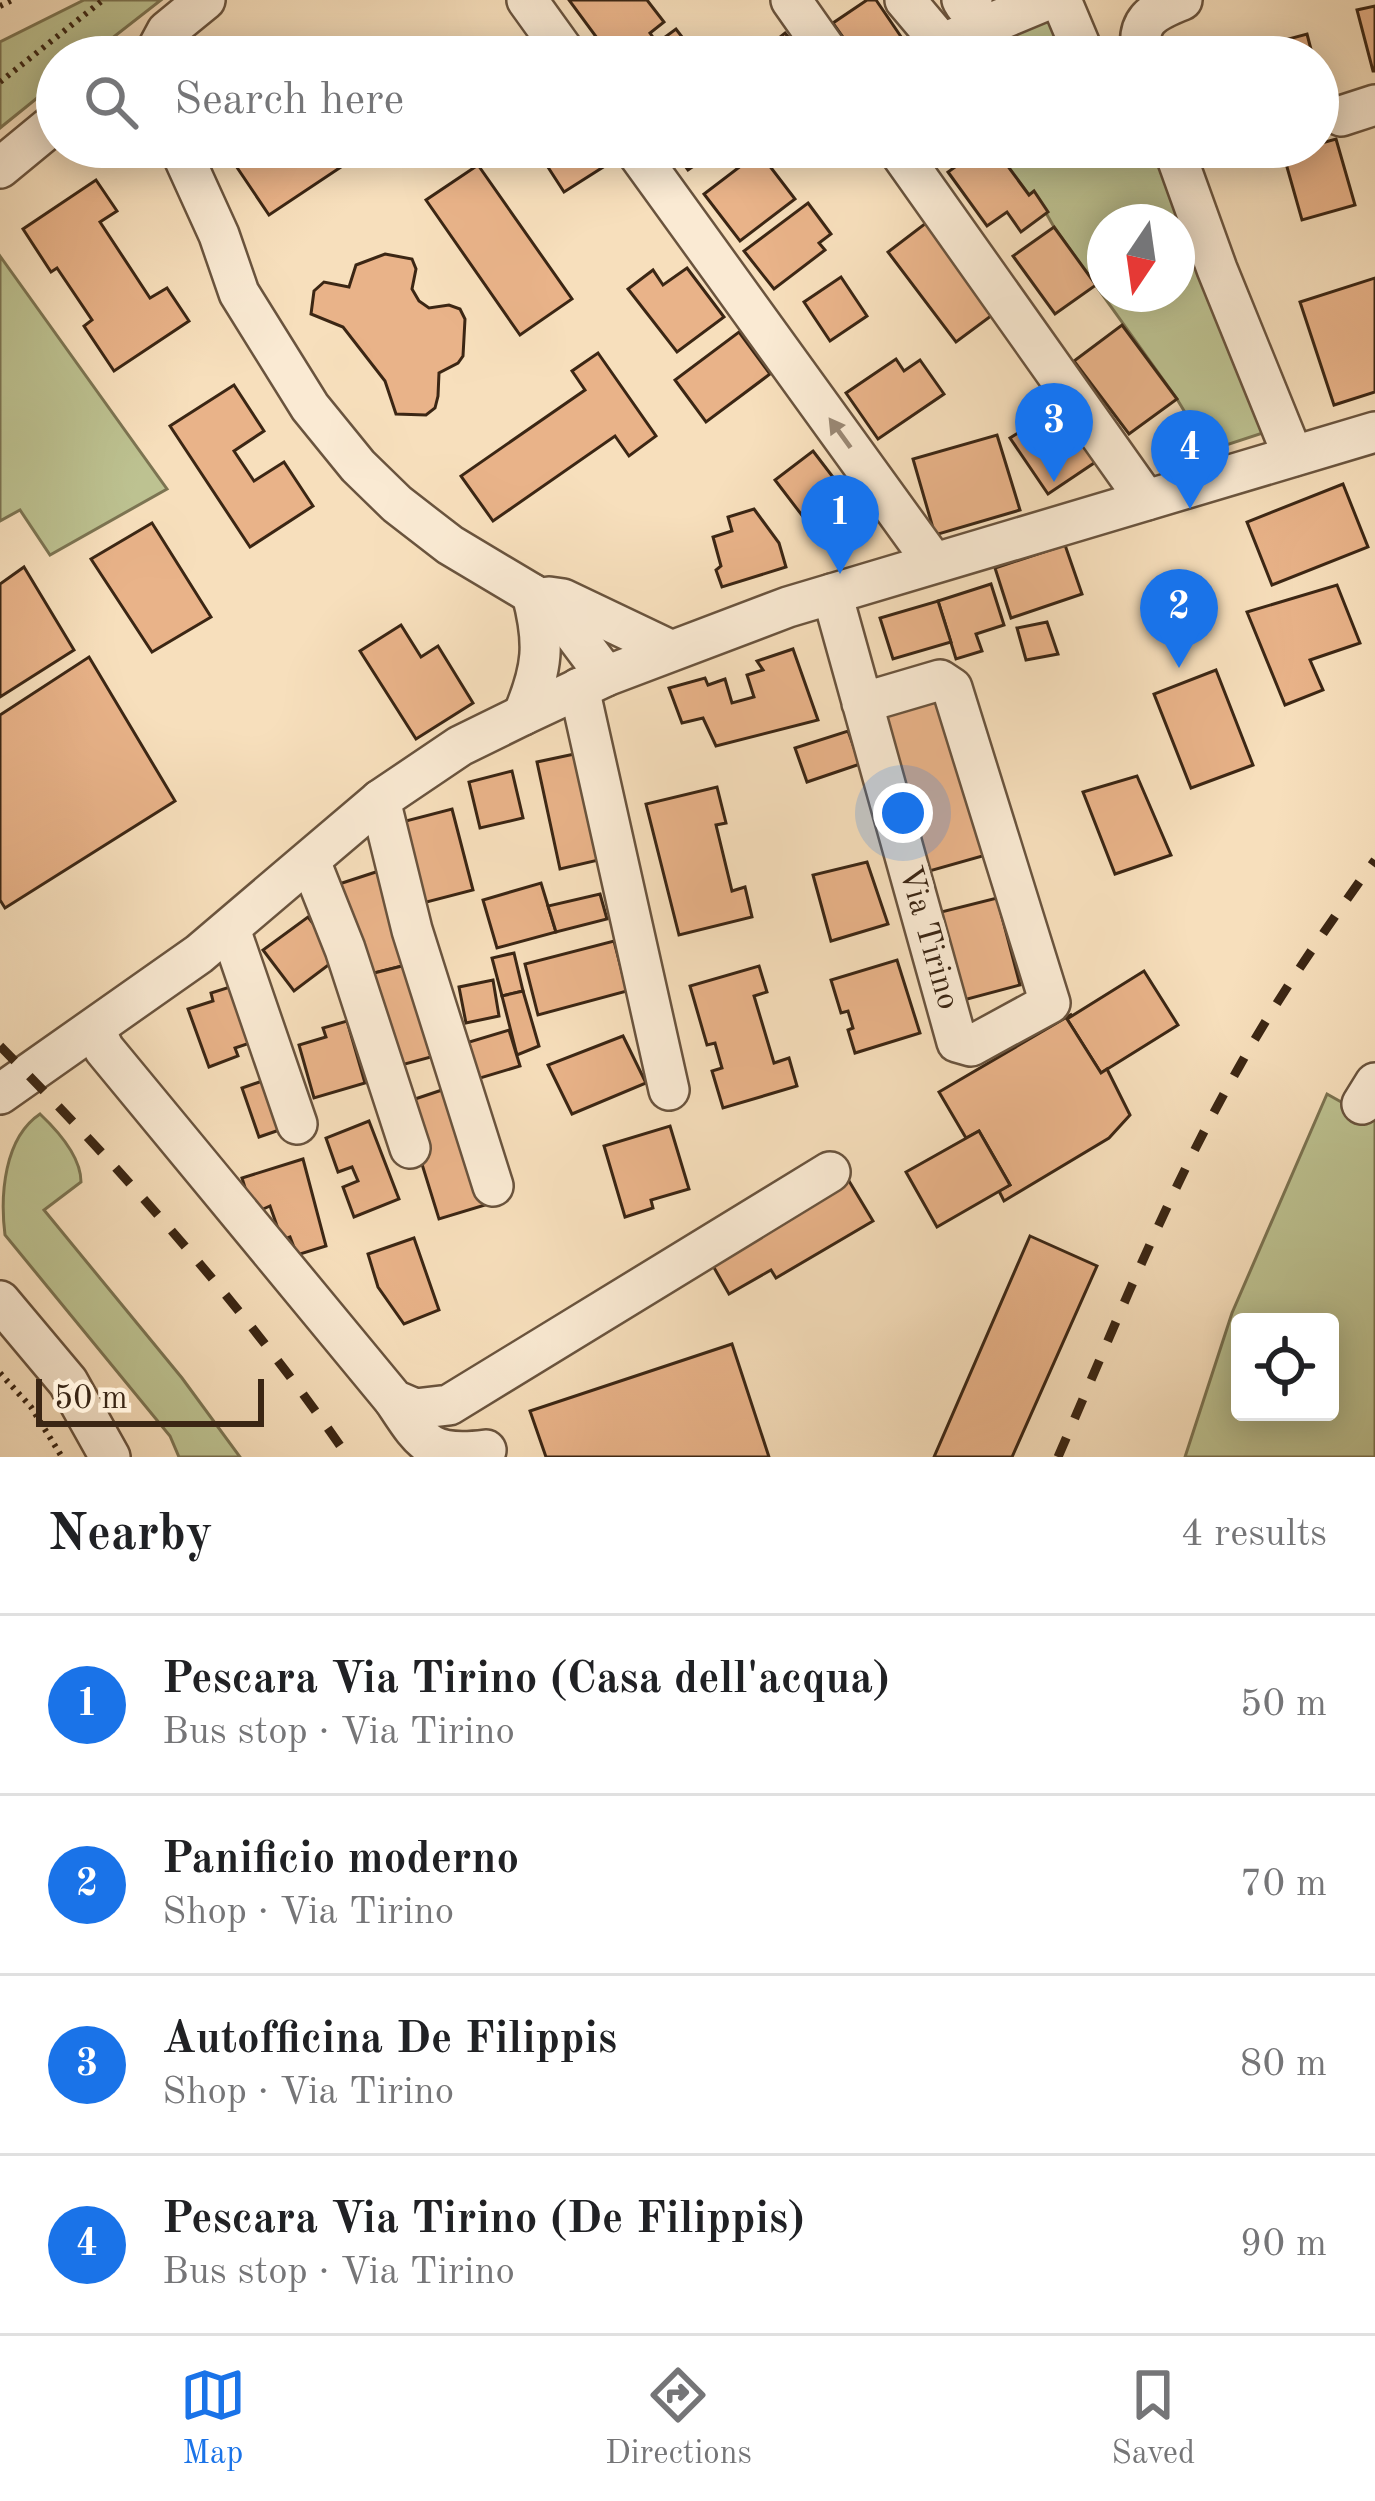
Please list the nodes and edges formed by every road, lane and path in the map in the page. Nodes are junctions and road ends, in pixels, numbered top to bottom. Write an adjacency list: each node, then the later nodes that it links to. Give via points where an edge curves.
1 (12, 0): 12 (path)
2 (103, 0): 13 (path)
3 (206, 0): 14 (street)
4 (526, 0): 15 (street)
5 (791, 0): 16 (street)
6 (905, 0): 17 (street)
7 (962, 0): 8 (street)
8 (972, 0)
9 (1047, 0): 18 (street)
10 (1061, 0): 19 (street)
11 (1182, 0): 20 (street, via 1149,14)
12 (0, 6)
13 (58, 36)
14 (164, 36)
15 (553, 36)
16 (817, 36)
17 (935, 36)
18 (975, 36)
19 (1076, 36)
20 (1139, 36)
21 (36, 53): 22 (path)
22 (0, 82)
23 (36, 138): 24 (street)
24 (0, 168)
25 (189, 168): 33 (street, via 239,293 310,407 397,504)
26 (648, 168): 32 (street, one-way to 26)
27 (911, 168): 31 (street)
28 (1180, 168): 30 (street)
29 (1375, 432): 30 (street)
30 (1293, 456): 31 (street)
31 (1146, 500): 32 (street)
32 (933, 562): 34 (street)
33 (532, 594): 35 (street, via 563,599); 36 (street, via 570,628); 38 (street, via 543,634)
34 (832, 594): 35 (street); 37 (street, Via Tirino)
35 (670, 650): 36 (street)
36 (593, 682): 38 (street); 43 (street)
37 (862, 703): 37 (street, Via Tirino, via 957,1042 971,1046 1050,1003 952,688 940,680)
38 (523, 715): 39 (street)
39 (380, 800): 40 (street); 48 (street)
40 (310, 861): 41 (street); 46 (street)
41 (230, 929): 42 (street); 45 (street)
42 (95, 1030): 44 (street); 53 (street)
43 (669, 1090)
44 (0, 1094)
45 (297, 1124)
46 (410, 1148)
47 (830, 1172): 53 (street, via 449,1405 415,1409)
48 (493, 1186)
49 (0, 1301): 51 (street)
50 (0, 1330): 51 (street)
51 (46, 1358): 56 (street, via 82,1401)
52 (0, 1373): 55 (path)
53 (394, 1400): 54 (street, via 430,1451)
54 (486, 1450)
55 (62, 1457)
56 (110, 1457)

